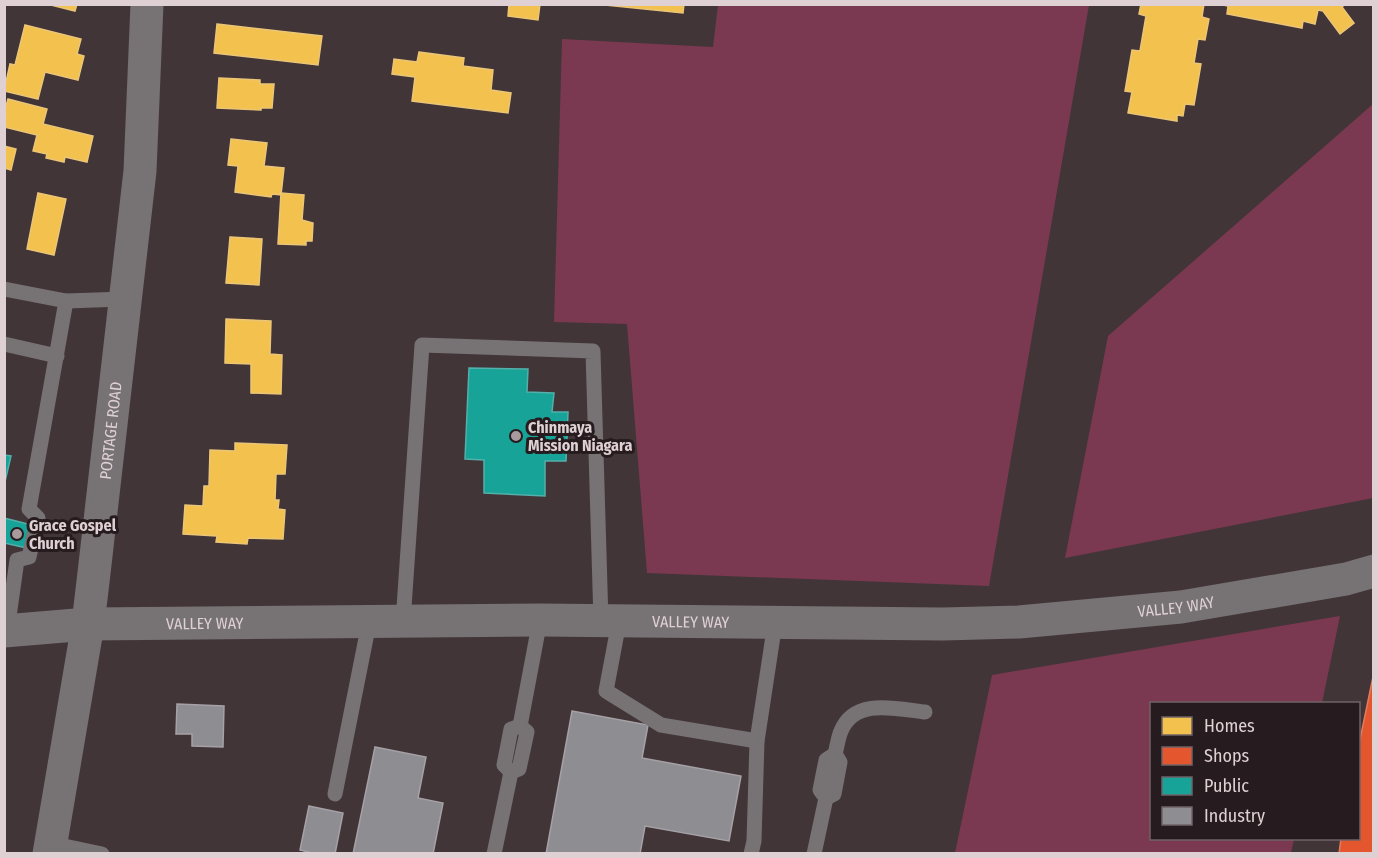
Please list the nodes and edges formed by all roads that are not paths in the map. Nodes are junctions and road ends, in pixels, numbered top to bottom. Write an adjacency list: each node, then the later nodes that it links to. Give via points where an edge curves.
1 (147, 4): 3 (street, PORTAGE ROAD, via 140,171)
2 (4, 289): 4 (lane)
3 (125, 299): 4 (lane); 13 (street, PORTAGE ROAD)
4 (66, 301): 6 (lane)
5 (4, 344): 6 (lane)
6 (57, 356): 14 (lane, via 28,516 38,518 29,557 19,554)
7 (1374, 571): 12 (street, VALLEY WAY, via 1181,607 1038,620)
8 (540, 620): 9 (street, VALLEY WAY); 11 (street, VALLEY WAY); 20 (lane, via 520,726 527,732 519,769 511,772)
9 (610, 621): 11 (lane, via 593,351 422,345); 12 (street, VALLEY WAY); 16 (lane, via 606,691 662,725)
10 (369, 622): 11 (street, VALLEY WAY); 13 (street, VALLEY WAY); 17 (lane)
11 (403, 622)
12 (775, 623): 16 (lane)
13 (88, 624): 14 (street, VALLEY WAY); 18 (street, PORTAGE ROAD)
14 (6, 631)
15 (925, 712): 22 (lane, via 870,706 854,714 842,729 835,754 826,760 820,790 826,798)
16 (757, 741): 21 (lane)
17 (335, 794)
18 (50, 848): 19 (lane)
19 (102, 854)
20 (494, 854)
21 (751, 854)
22 (814, 854)

